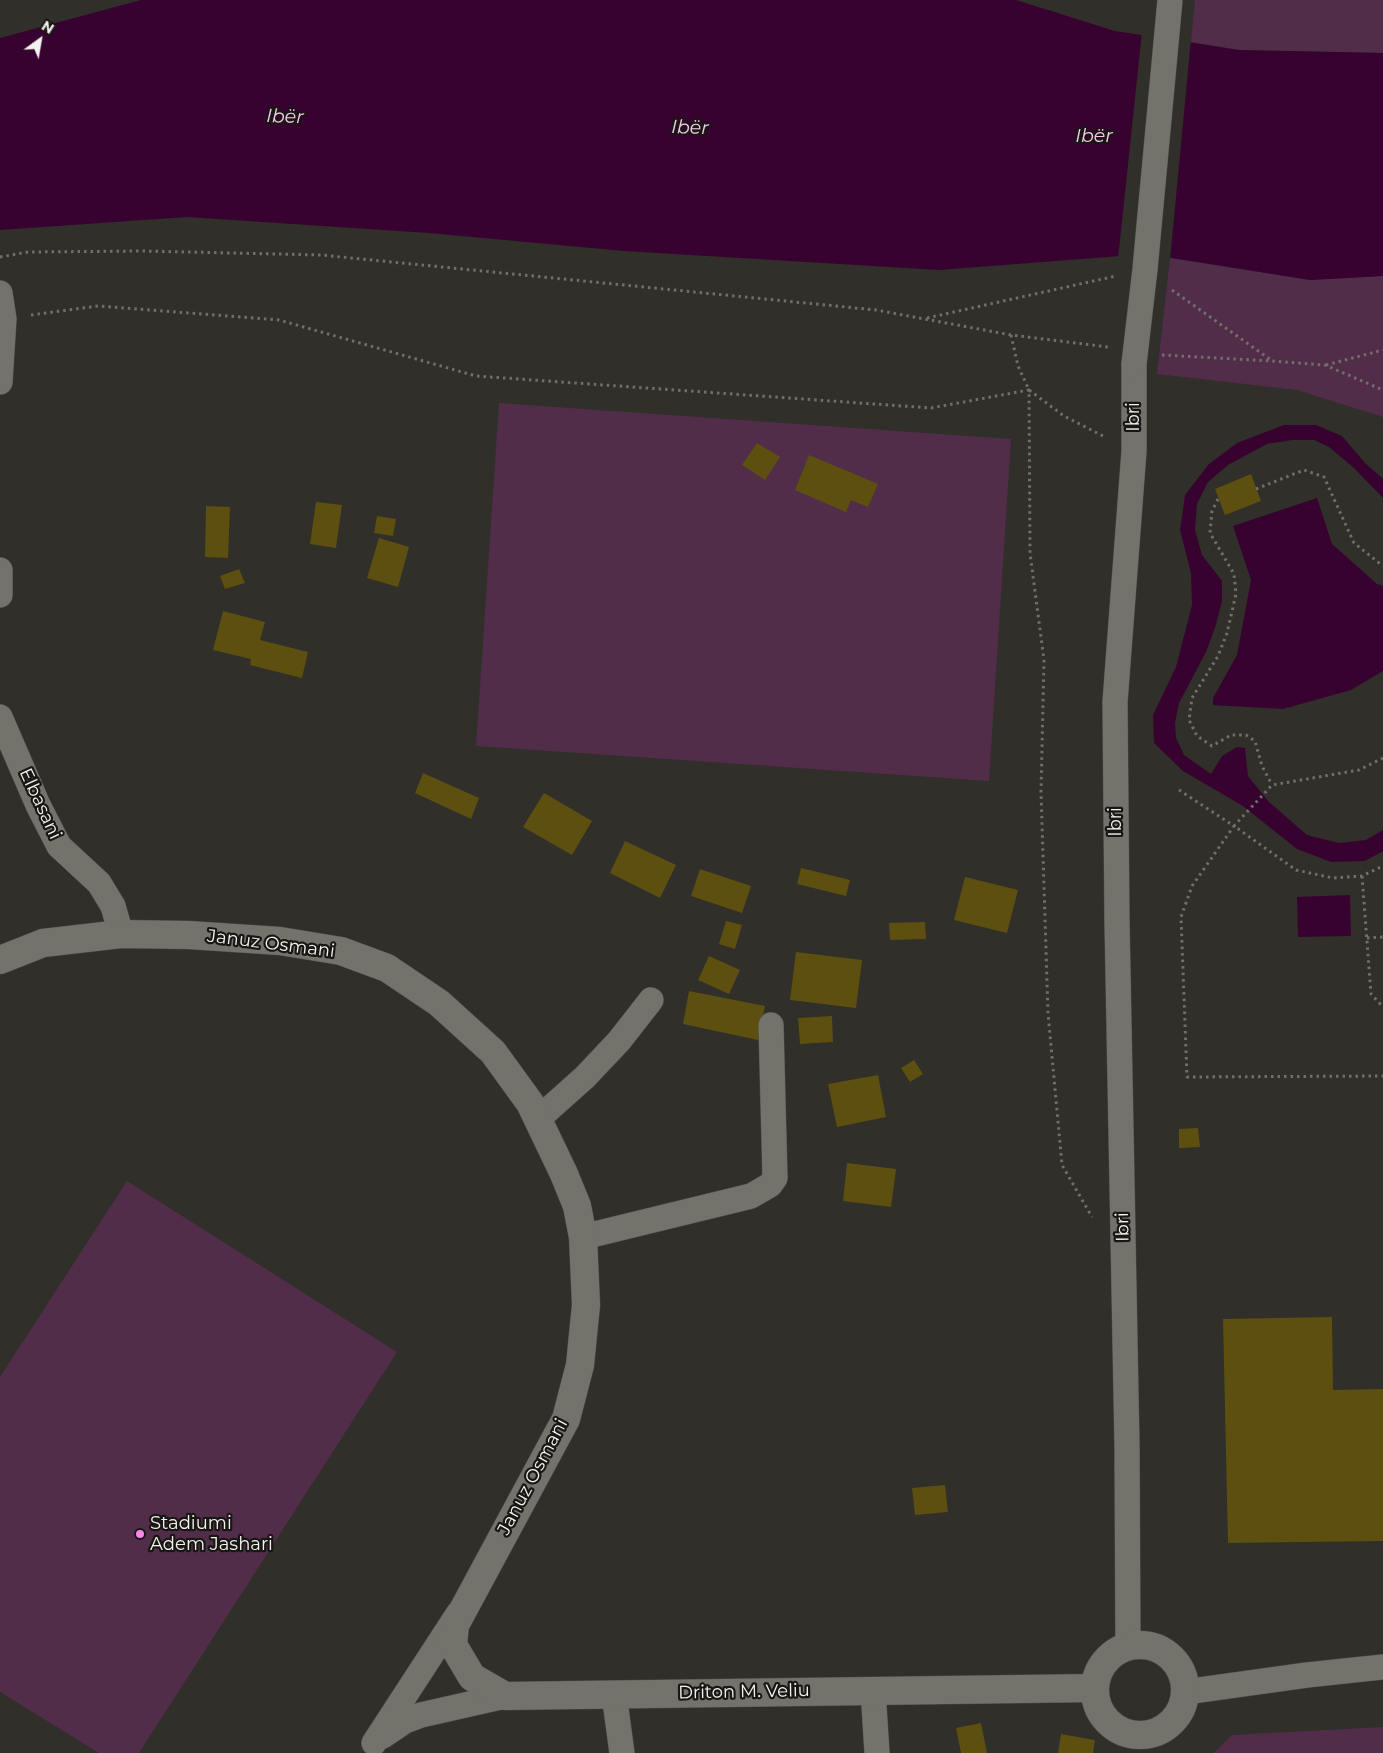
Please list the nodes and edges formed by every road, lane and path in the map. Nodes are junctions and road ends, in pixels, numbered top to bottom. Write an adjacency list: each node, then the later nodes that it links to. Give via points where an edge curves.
1 (1170, 0): 17 (street, Ibri, bridge, via 1134,364)
2 (0, 257): 7 (path, via 28,252 143,251 321,255 876,310)
3 (1116, 276): 7 (path)
4 (1167, 286): 12 (path)
5 (0, 293): 6 (street)
6 (4, 319): 14 (street); 15 (path, via 98,306 279,320 476,376 922,408)
7 (924, 319): 8 (path)
8 (1011, 336): 9 (path); 15 (path, via 1018,366)
9 (1108, 347)
10 (1383, 350): 13 (path)
11 (1159, 355): 12 (path)
12 (1272, 361): 13 (path)
13 (1325, 365): 16 (path)
14 (0, 382)
15 (1029, 390): 17 (path, via 1064,416); 39 (path, via 1030,554 1044,660 1041,792 1048,1014 1062,1166)
16 (1383, 390)
17 (1134, 451): 42 (street, Ibri, via 1115,702)
18 (1256, 489): 20 (path, via 1304,470 1324,477 1354,543)
19 (1218, 499): 25 (path, via 1212,511 1210,533 1234,574 1236,594 1218,656 1192,698 1190,720 1197,736 1212,746 1231,735 1246,736 1255,741)
20 (1383, 566)
21 (0, 570): 22 (street)
22 (0, 595)
23 (0, 717): 30 (street, Elbasani, via 59,846 98,883 113,906)
24 (1383, 758): 25 (path, via 1359,770)
25 (1272, 785): 27 (path)
26 (1179, 790): 27 (path)
27 (1234, 826): 29 (path, via 1296,870 1333,878); 37 (path, via 1192,886 1181,917 1187,1077)
28 (1383, 866): 29 (path)
29 (1362, 876): 32 (path)
30 (121, 934): 33 (street, Januz Osmani, via 44,942); 38 (street, Januz Osmani, via 280,941 341,951 387,968 439,1003 493,1052 530,1102)
31 (1383, 937): 32 (path)
32 (1367, 938): 35 (path, via 1371,994)
33 (0, 960)
34 (651, 1000): 38 (street, via 585,1077)
35 (1383, 1007)
36 (771, 1025): 40 (street, via 775,1178 770,1185 751,1196)
37 (1383, 1076)
38 (538, 1119): 40 (street, Januz Osmani, via 577,1206)
39 (1095, 1221)
40 (583, 1237): 41 (street, Januz Osmani, via 586,1305 580,1365 566,1419)
41 (471, 1593): 48 (street, Januz Osmani, via 455,1625 453,1645 472,1677); 50 (street, Januz Osmani)
42 (1128, 1646): 44 (street, via 1104,1661); 46 (street, via 1156,1648 1168,1655 1178,1665)
43 (1383, 1667): 46 (street)
44 (1094, 1688): 45 (street, Driton M. Veliu); 49 (street, via 1102,1714)
45 (873, 1690): 47 (street, Driton M. Veliu); 52 (street)
46 (1185, 1692): 49 (street, via 1182,1707 1174,1720)
47 (614, 1694): 48 (street, Driton M. Veliu); 51 (street)
48 (505, 1696): 50 (street, Januz Osmani, via 406,1720)
49 (1136, 1744)
50 (371, 1748)
51 (622, 1753)
52 (877, 1753)

